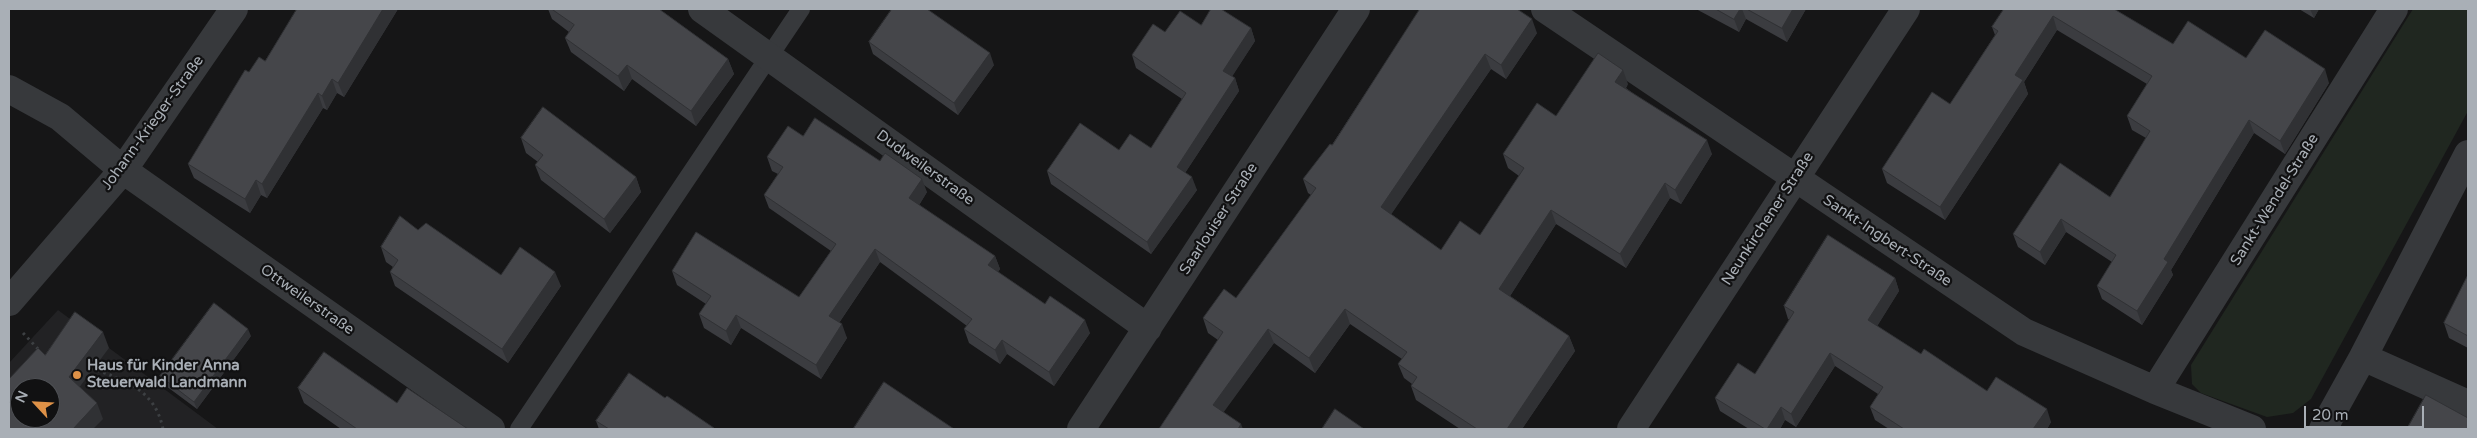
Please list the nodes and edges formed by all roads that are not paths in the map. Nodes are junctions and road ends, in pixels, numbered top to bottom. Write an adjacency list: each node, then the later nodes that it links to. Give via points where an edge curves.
1 (234, 9): 11 (street, Johann-Krieger-Straße)
2 (702, 9): 8 (street, Dudweilerstraße)
3 (801, 9): 8 (lane)
4 (1356, 9): 14 (street, Saarlouiser Straße)
5 (1545, 9): 12 (street, Sankt-Ingbert-Straße)
6 (1906, 9): 12 (street, Neunkirchener Straße)
7 (2394, 9): 16 (street, Sankt-Wendel-Straße)
8 (771, 56): 14 (street, Dudweilerstraße); 19 (lane)
9 (9, 89): 11 (street, Ottweilerstraße, via 60,117)
10 (2468, 154): 15 (street)
11 (123, 170): 13 (street, Johann-Krieger-Straße); 18 (street, Ottweilerstraße)
12 (1794, 178): 16 (street, Sankt-Ingbert-Straße, via 2024,332); 21 (street, Neunkirchener Straße)
13 (9, 302)
14 (1148, 328): 20 (street, Saarlouiser Straße)
15 (2363, 357): 17 (street); 23 (street)
16 (2156, 390): 22 (street, Sankt-Ingbert-Straße)
17 (2468, 404)
18 (491, 429)
19 (519, 429)
20 (1081, 429)
21 (1631, 429)
22 (2252, 429)
23 (2323, 429)

